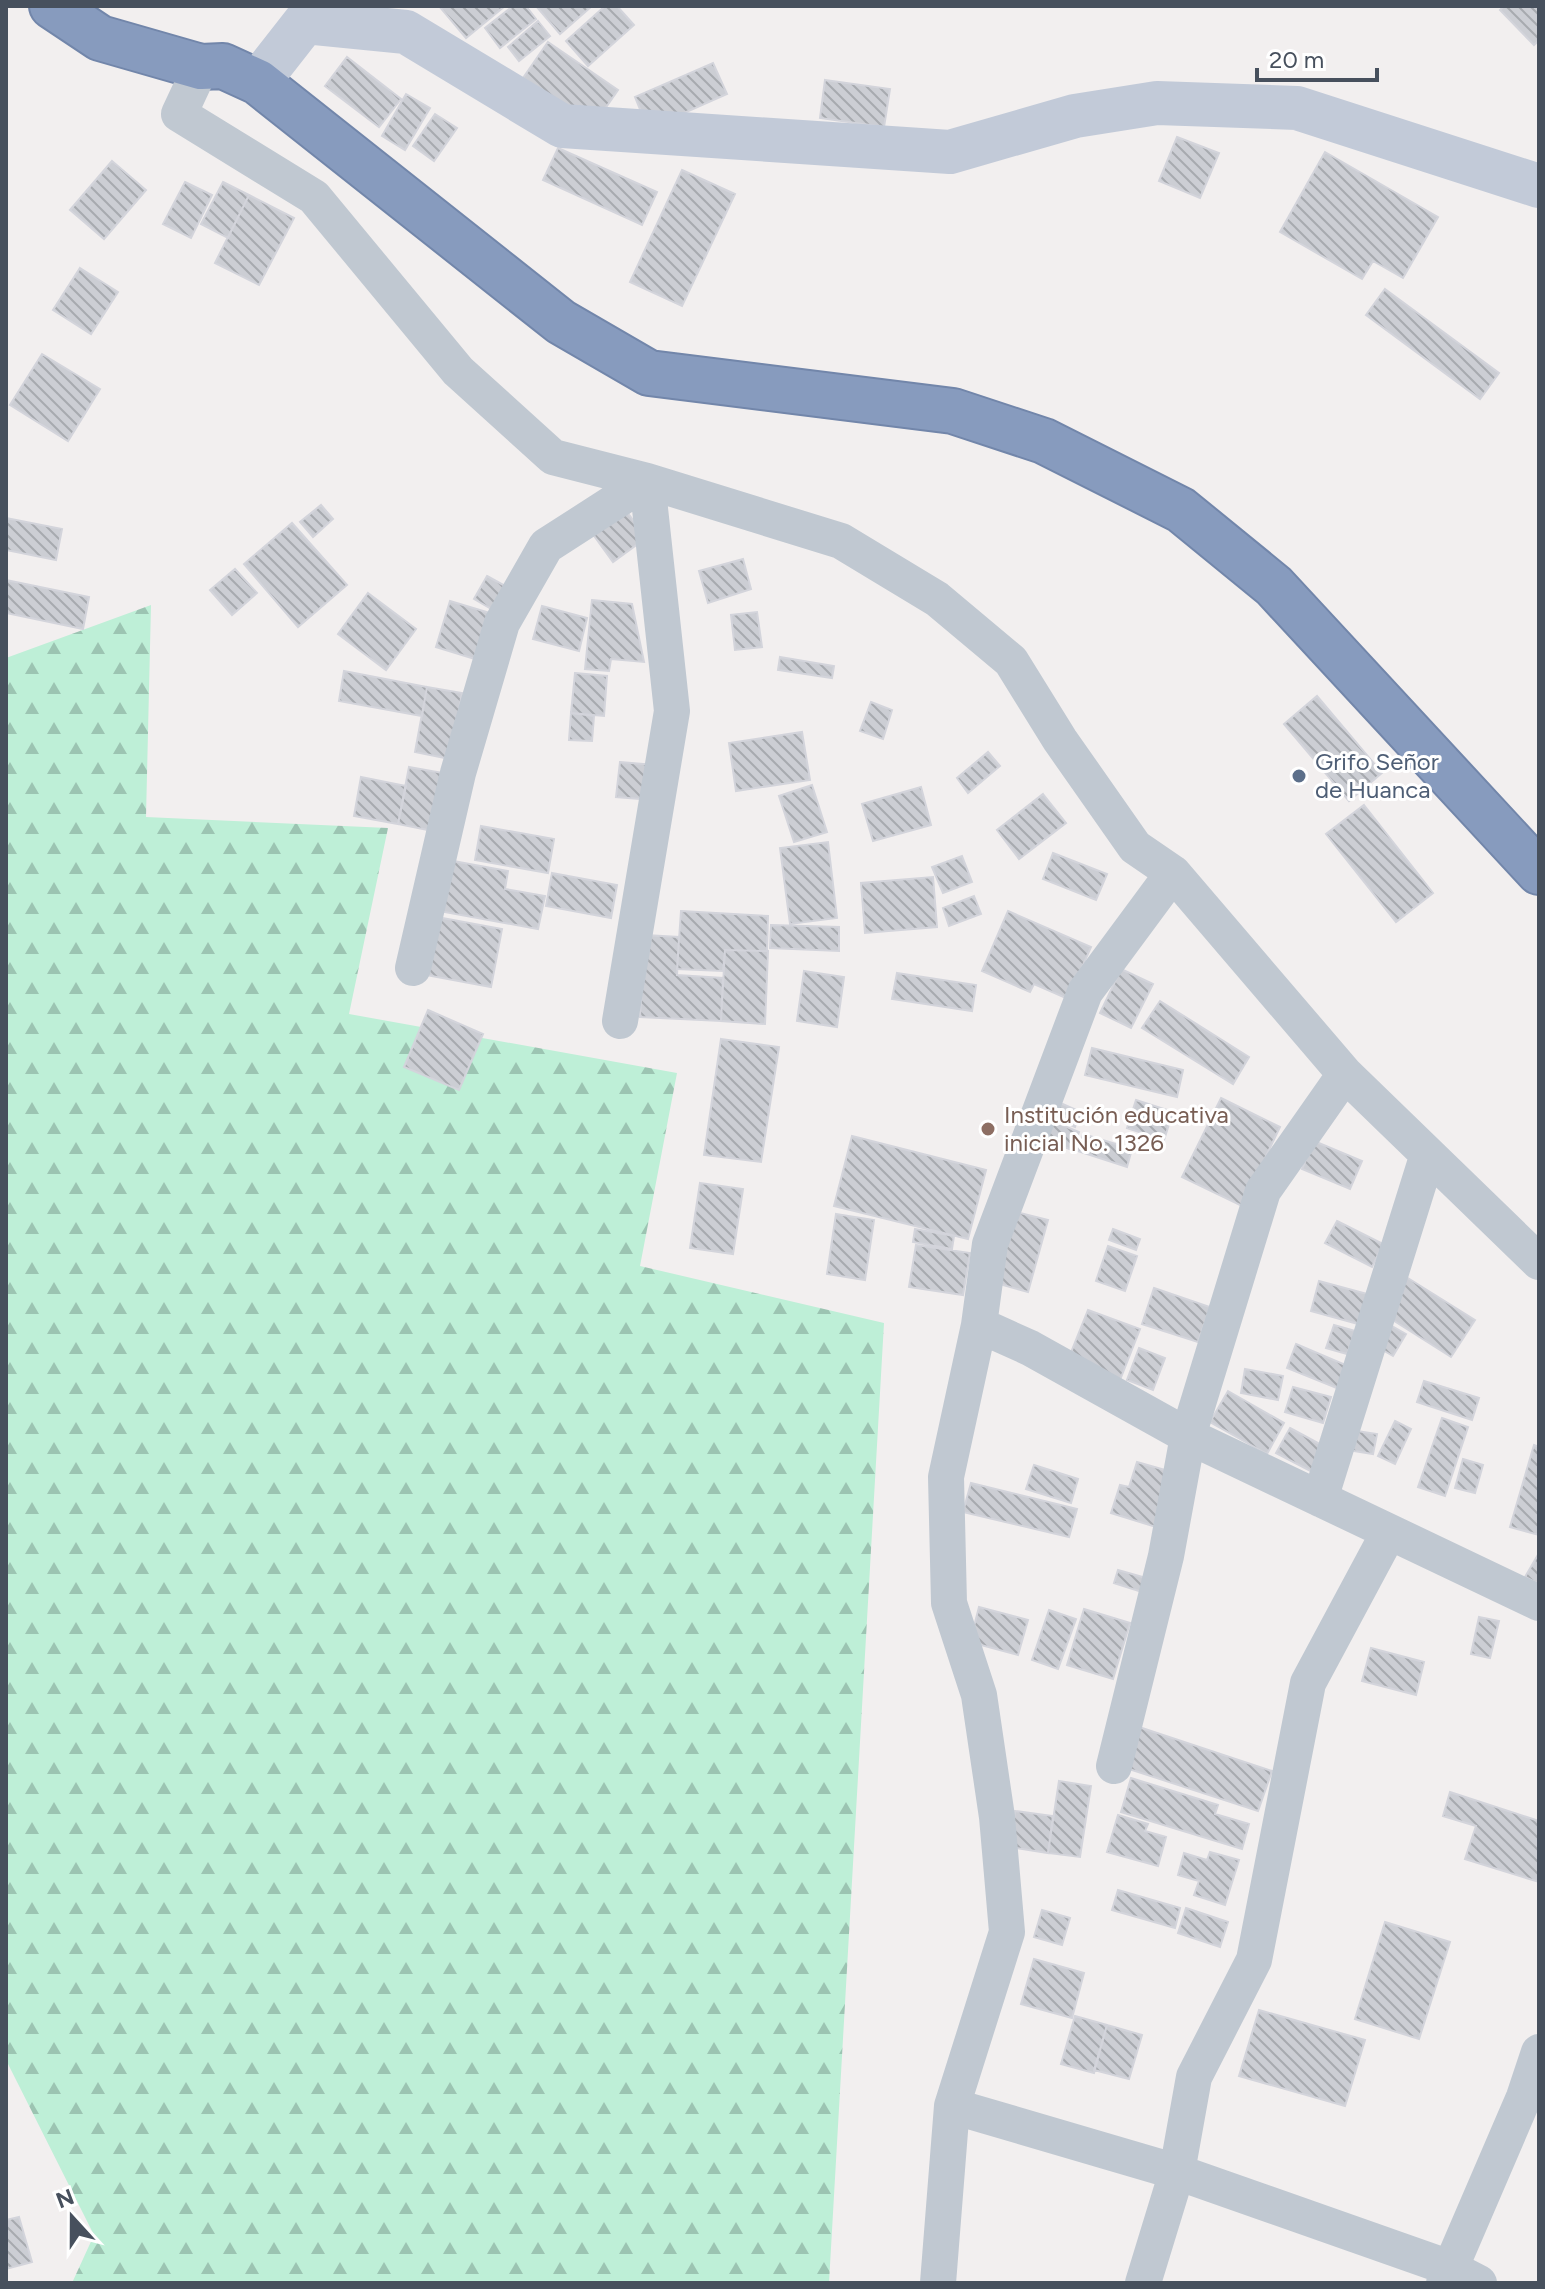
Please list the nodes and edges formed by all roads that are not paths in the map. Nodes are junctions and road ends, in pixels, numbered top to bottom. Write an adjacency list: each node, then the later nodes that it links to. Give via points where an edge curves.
1 (52, 6): 2 (highway, via 100,38)
2 (201, 67): 3 (highway, via 223,66); 5 (street, via 179,114 314,197 458,371 553,457)
3 (258, 82): 4 (street, via 305,22 406,32 562,126 950,152 1075,116 1157,103 1297,108); 6 (highway, via 561,322 649,373 953,411 1044,441 1181,510 1274,586)
4 (1539, 186)
5 (647, 481): 7 (street, via 841,541 937,599 1011,661 1135,847); 8 (street, via 546,546 502,623 458,773); 9 (street, via 672,711)
6 (1539, 872)
7 (1173, 873): 10 (street); 13 (street, via 1085,992 990,1244)
8 (413, 968)
9 (620, 1021)
10 (1345, 1074): 11 (street); 14 (street, via 1263,1191)
11 (1427, 1157): 12 (street); 15 (street)
12 (1539, 1262)
13 (979, 1325): 14 (street); 20 (street, via 946,1477 949,1603 979,1695 1007,1932)
14 (1188, 1436): 15 (street); 18 (street, via 1166,1556)
15 (1320, 1499): 16 (street)
16 (1389, 1532): 17 (street); 21 (street, via 1308,1683 1254,1960 1194,2077)
17 (1539, 1603)
18 (1114, 1766)
19 (1539, 2052): 22 (street)
20 (952, 2106): 21 (street); 23 (street)
21 (1177, 2172): 22 (street); 24 (street)
22 (1458, 2278)
23 (938, 2283)
24 (1143, 2283)

